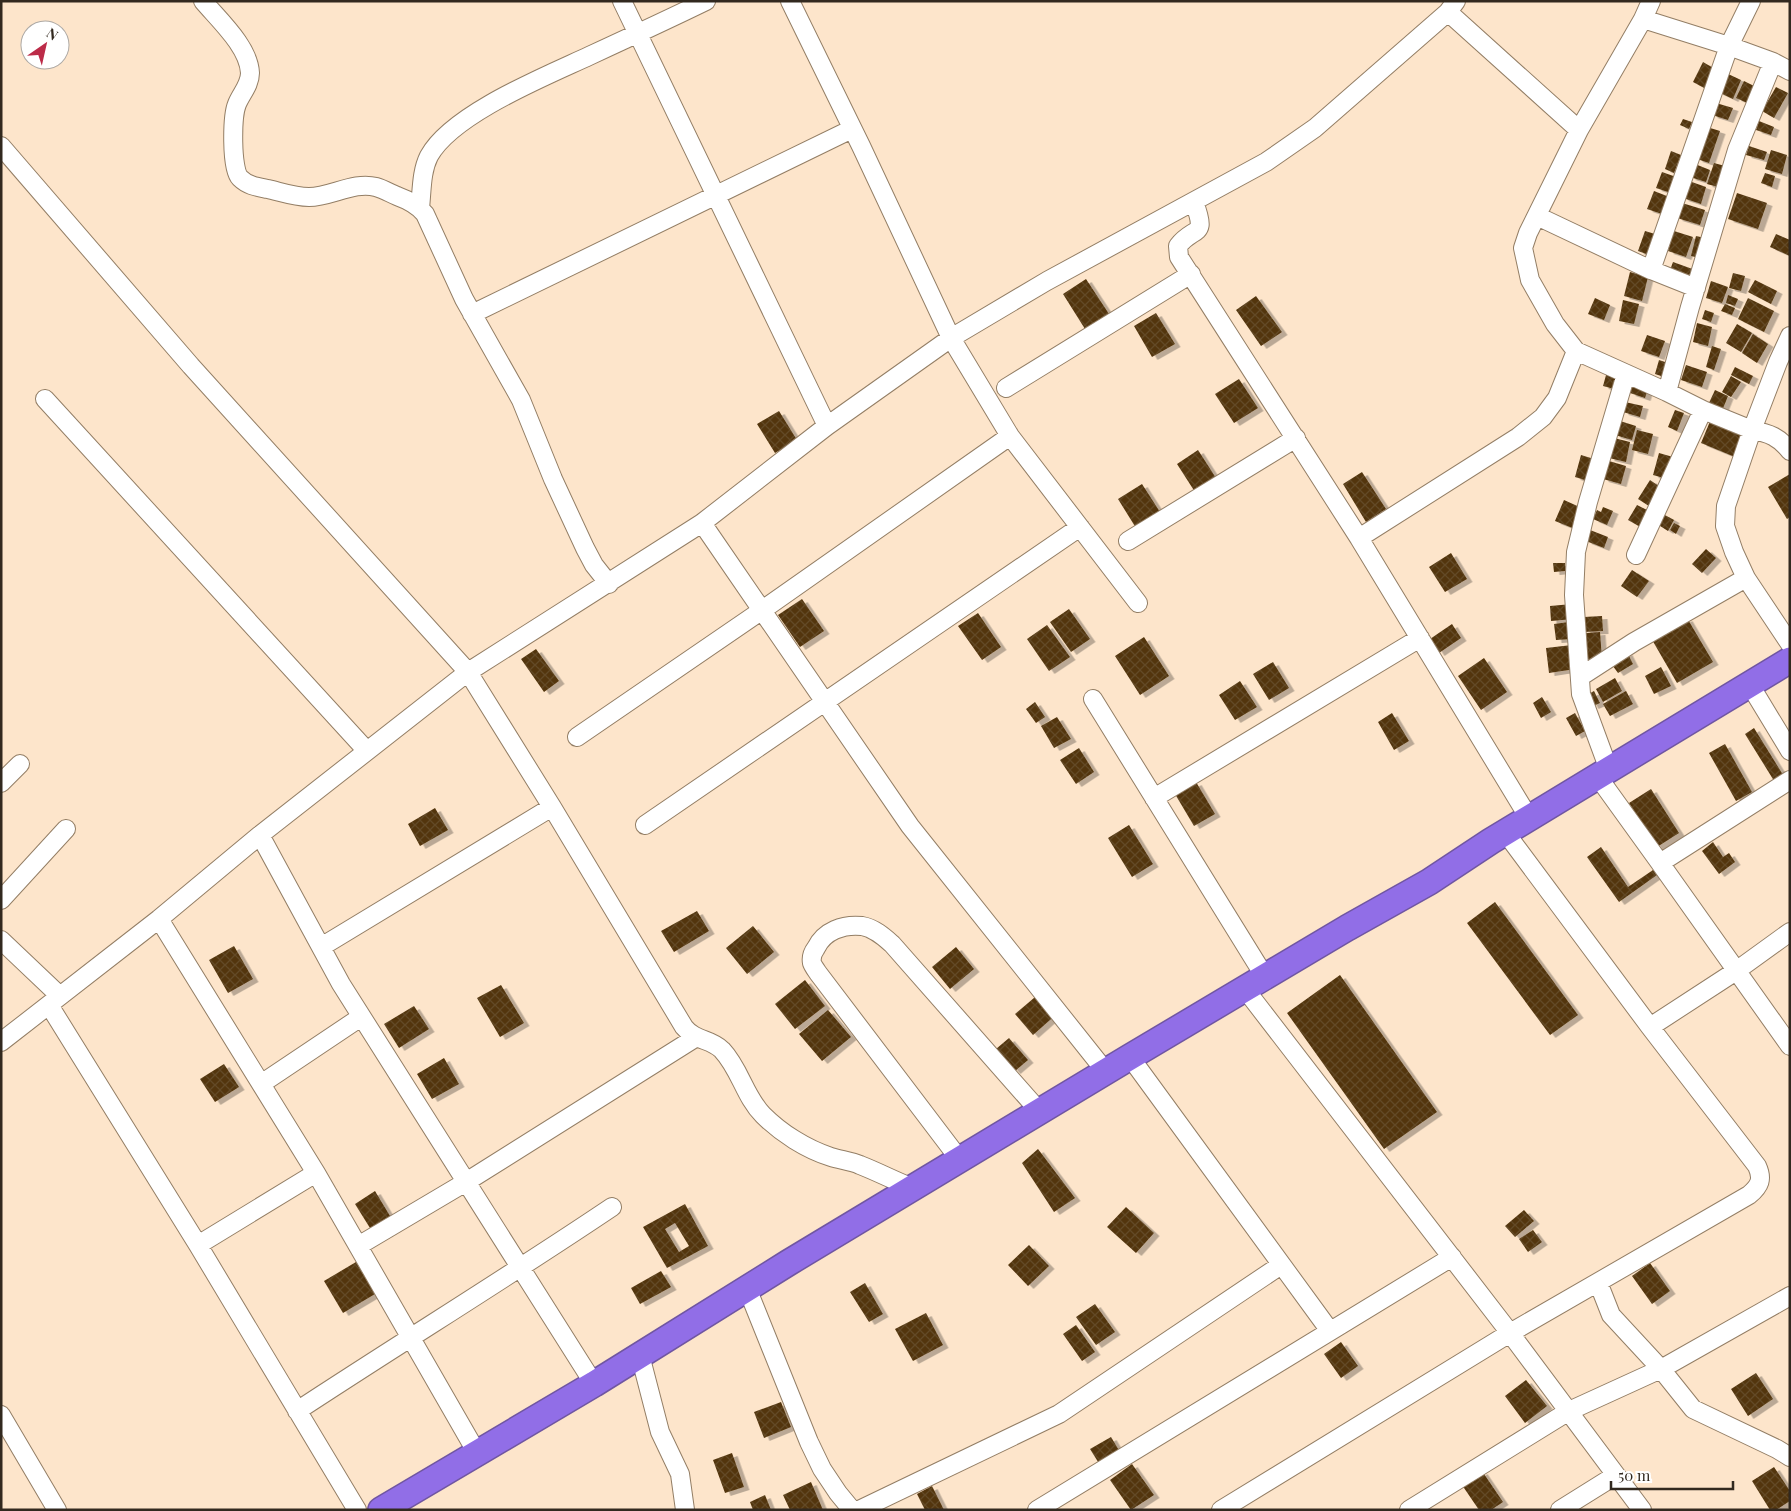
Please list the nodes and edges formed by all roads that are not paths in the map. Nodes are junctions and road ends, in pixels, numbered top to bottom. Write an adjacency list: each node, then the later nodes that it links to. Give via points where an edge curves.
1 (203, 1): 17 (street, via 241,47 249,64 249,82 235,114 235,168 240,179 252,186 308,197 358,187 376,187)
2 (622, 1): 9 (street)
3 (706, 1): 9 (street)
4 (790, 1): 12 (street)
5 (1651, 1): 8 (street)
6 (1751, 1): 10 (street)
7 (1452, 7): 13 (street); 16 (street, via 1315,128 1266,162)
8 (1643, 19): 10 (street); 13 (street)
9 (637, 34): 15 (street); 17 (street, via 539,80 461,122 429,156 423,175)
10 (1730, 46): 11 (street); 19 (street)
11 (1785, 67): 21 (street, via 1737,150)
12 (852, 129): 15 (street); 24 (street)
13 (1579, 130): 18 (street)
14 (1, 146): 48 (street, via 191,366)
15 (716, 197): 22 (street); 31 (street)
16 (1194, 202): 20 (street, via 1200,218 1199,229 1178,246 1178,252); 24 (street, via 1047,281)
17 (420, 208): 22 (street)
18 (1538, 216): 19 (street); 25 (street, via 1523,248 1530,280 1555,324)
19 (1652, 270): 21 (street)
20 (1191, 274): 27 (street); 34 (street)
21 (1696, 288): 28 (street)
22 (472, 314): 42 (street, via 521,400 585,548)
23 (1790, 336): 32 (street)
24 (950, 338): 31 (street); 33 (street)
25 (1576, 351): 26 (street); 38 (street, via 1557,398 1543,417 1518,437)
26 (1626, 374): 28 (street); 49 (street, via 1576,552 1574,596)
27 (1006, 388)
28 (1667, 392): 30 (street)
29 (45, 399): 54 (street)
30 (1703, 410): 32 (street); 40 (street)
31 (827, 426): 36 (street)
32 (1752, 430): 35 (street, via 1774,436); 41 (street, via 1726,506 1725,526)
33 (1010, 436): 37 (street); 44 (street)
34 (1296, 438): 38 (street); 39 (street)
35 (1790, 451)
36 (702, 524): 42 (street); 44 (street)
37 (1080, 527): 43 (street); 52 (street)
38 (1359, 538): 45 (street)
39 (1128, 540)
40 (1636, 555)
41 (1746, 578): 46 (street); 49 (street)
42 (609, 584): 48 (street)
43 (1138, 603)
44 (762, 611): 52 (street); 53 (street)
45 (1420, 638): 60 (street); 62 (street)
46 (1790, 644)
47 (1790, 660): 50 (highway)
48 (468, 672): 54 (street); 61 (street)
49 (1580, 677): 57 (street, via 1581,694)
50 (1750, 686): 55 (street); 57 (highway)
51 (1093, 700): 60 (street)
52 (825, 703): 63 (street); 82 (street, via 910,826)
53 (577, 737)
54 (368, 751): 66 (street)
55 (1790, 751)
56 (20, 764): 59 (street)
57 (1603, 774): 62 (highway); 67 (street)
58 (1790, 780): 67 (street)
59 (1, 783)
60 (1154, 798): 74 (street)
61 (552, 807): 72 (street); 78 (street, via 684,1027)
62 (1529, 818): 65 (highway)
63 (645, 825)
64 (66, 829): 68 (street)
65 (1505, 832): 74 (highway, via 1430,882); 77 (street)
66 (260, 834): 69 (street); 72 (street)
67 (1660, 863): 73 (street)
68 (1, 900)
69 (159, 919): 75 (street); 83 (street)
70 (1790, 932): 73 (street)
71 (1, 940): 75 (street)
72 (321, 947): 76 (street)
73 (1736, 971): 77 (street); 80 (street)
74 (1255, 983): 81 (highway); 92 (street)
75 (54, 1001): 79 (street); 90 (street)
76 (362, 1017): 83 (street); 87 (street)
77 (1650, 1027): 95 (street, via 1757,1166 1760,1183 1749,1195)
78 (695, 1038): 87 (street); 88 (street, via 723,1051 762,1114 779,1129 810,1150 858,1164)
79 (1, 1042)
80 (1790, 1046)
81 (1130, 1057): 82 (highway); 93 (street)
82 (1106, 1072): 84 (highway)
83 (261, 1084): 86 (street)
84 (1040, 1112): 85 (highway); 85 (street, via 881,934 863,926 846,926 828,932 819,941 811,962)
85 (960, 1160): 88 (highway)
86 (316, 1173): 90 (street); 91 (street)
87 (466, 1182): 91 (street); 94 (street)
88 (913, 1188): 96 (highway)
89 (612, 1207): 94 (street)
90 (198, 1245): 104 (street)
91 (358, 1246): 100 (street)
92 (1452, 1257): 98 (street); 99 (street)
93 (1281, 1265): 98 (street); 115 (street, via 1060,1414)
94 (521, 1268): 100 (street); 103 (street)
95 (1598, 1282): 99 (street); 102 (street, via 1611,1315)
96 (747, 1288): 101 (highway); 114 (street, via 818,1460)
97 (1790, 1296): 102 (street)
98 (1330, 1331): 116 (street)
99 (1510, 1333): 105 (street); 117 (street)
100 (410, 1337): 104 (street); 107 (street)
101 (640, 1355): 103 (highway); 113 (street, via 660,1432 680,1474)
102 (1661, 1369): 105 (street); 108 (street, via 1693,1409)
103 (594, 1384): 107 (highway)
104 (297, 1411): 111 (street)
105 (1569, 1412): 109 (street); 118 (street)
106 (1, 1415): 110 (street)
107 (477, 1453): 112 (highway)
108 (1790, 1457)
109 (1616, 1475): 119 (street); 120 (street)
110 (57, 1510)
111 (357, 1510)
112 (381, 1510)
113 (685, 1510)
114 (852, 1510)
115 (859, 1510)
116 (1037, 1510)
117 (1221, 1510)
118 (1410, 1510)
119 (1560, 1510)
120 (1642, 1510)

